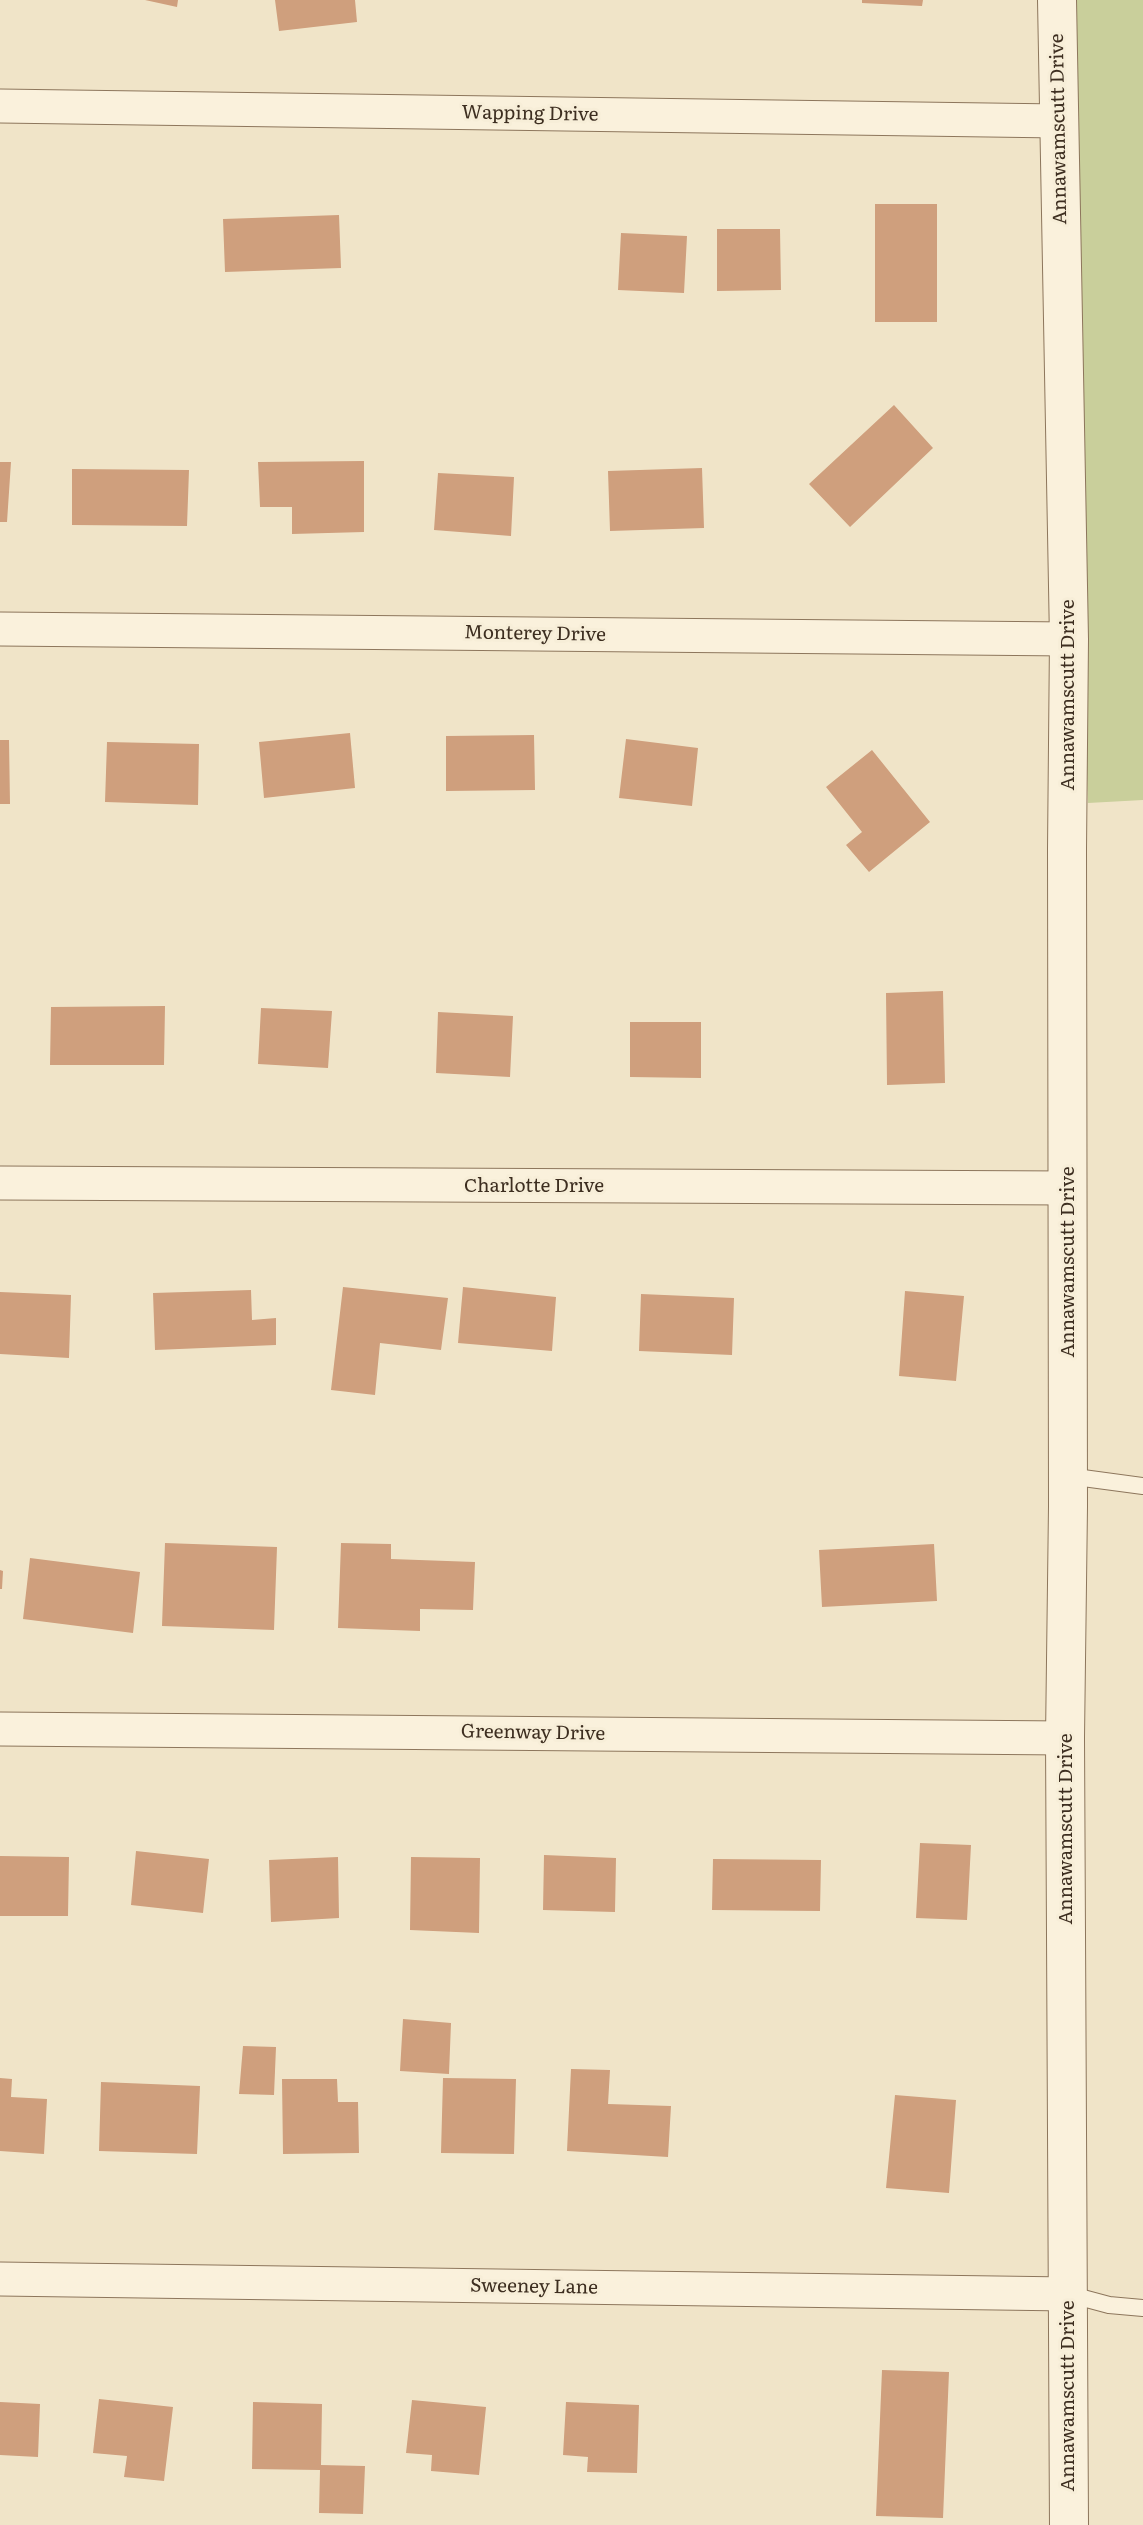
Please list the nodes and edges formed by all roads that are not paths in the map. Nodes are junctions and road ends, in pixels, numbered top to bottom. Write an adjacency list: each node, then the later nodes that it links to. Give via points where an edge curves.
1 (1057, 0): 3 (street, Annawamscutt Drive)
2 (0, 106): 3 (street, Wapping Drive)
3 (1059, 121): 5 (street, Annawamscutt Drive)
4 (0, 629): 5 (street, Monterey Drive)
5 (1069, 639): 7 (street, Annawamscutt Drive)
6 (0, 1183): 7 (street, Charlotte Drive)
7 (1068, 1188): 8 (street, Annawamscutt Drive)
8 (1068, 1476): 9 (lane); 11 (street, Annawamscutt Drive)
9 (1143, 1486)
10 (0, 1729): 11 (street, Greenway Drive)
11 (1065, 1738): 13 (street, Annawamscutt Drive)
12 (0, 2279): 13 (street, Sweeney Lane)
13 (1068, 2294): 14 (lane); 15 (street, Annawamscutt Drive)
14 (1143, 2308)
15 (1069, 2525)

